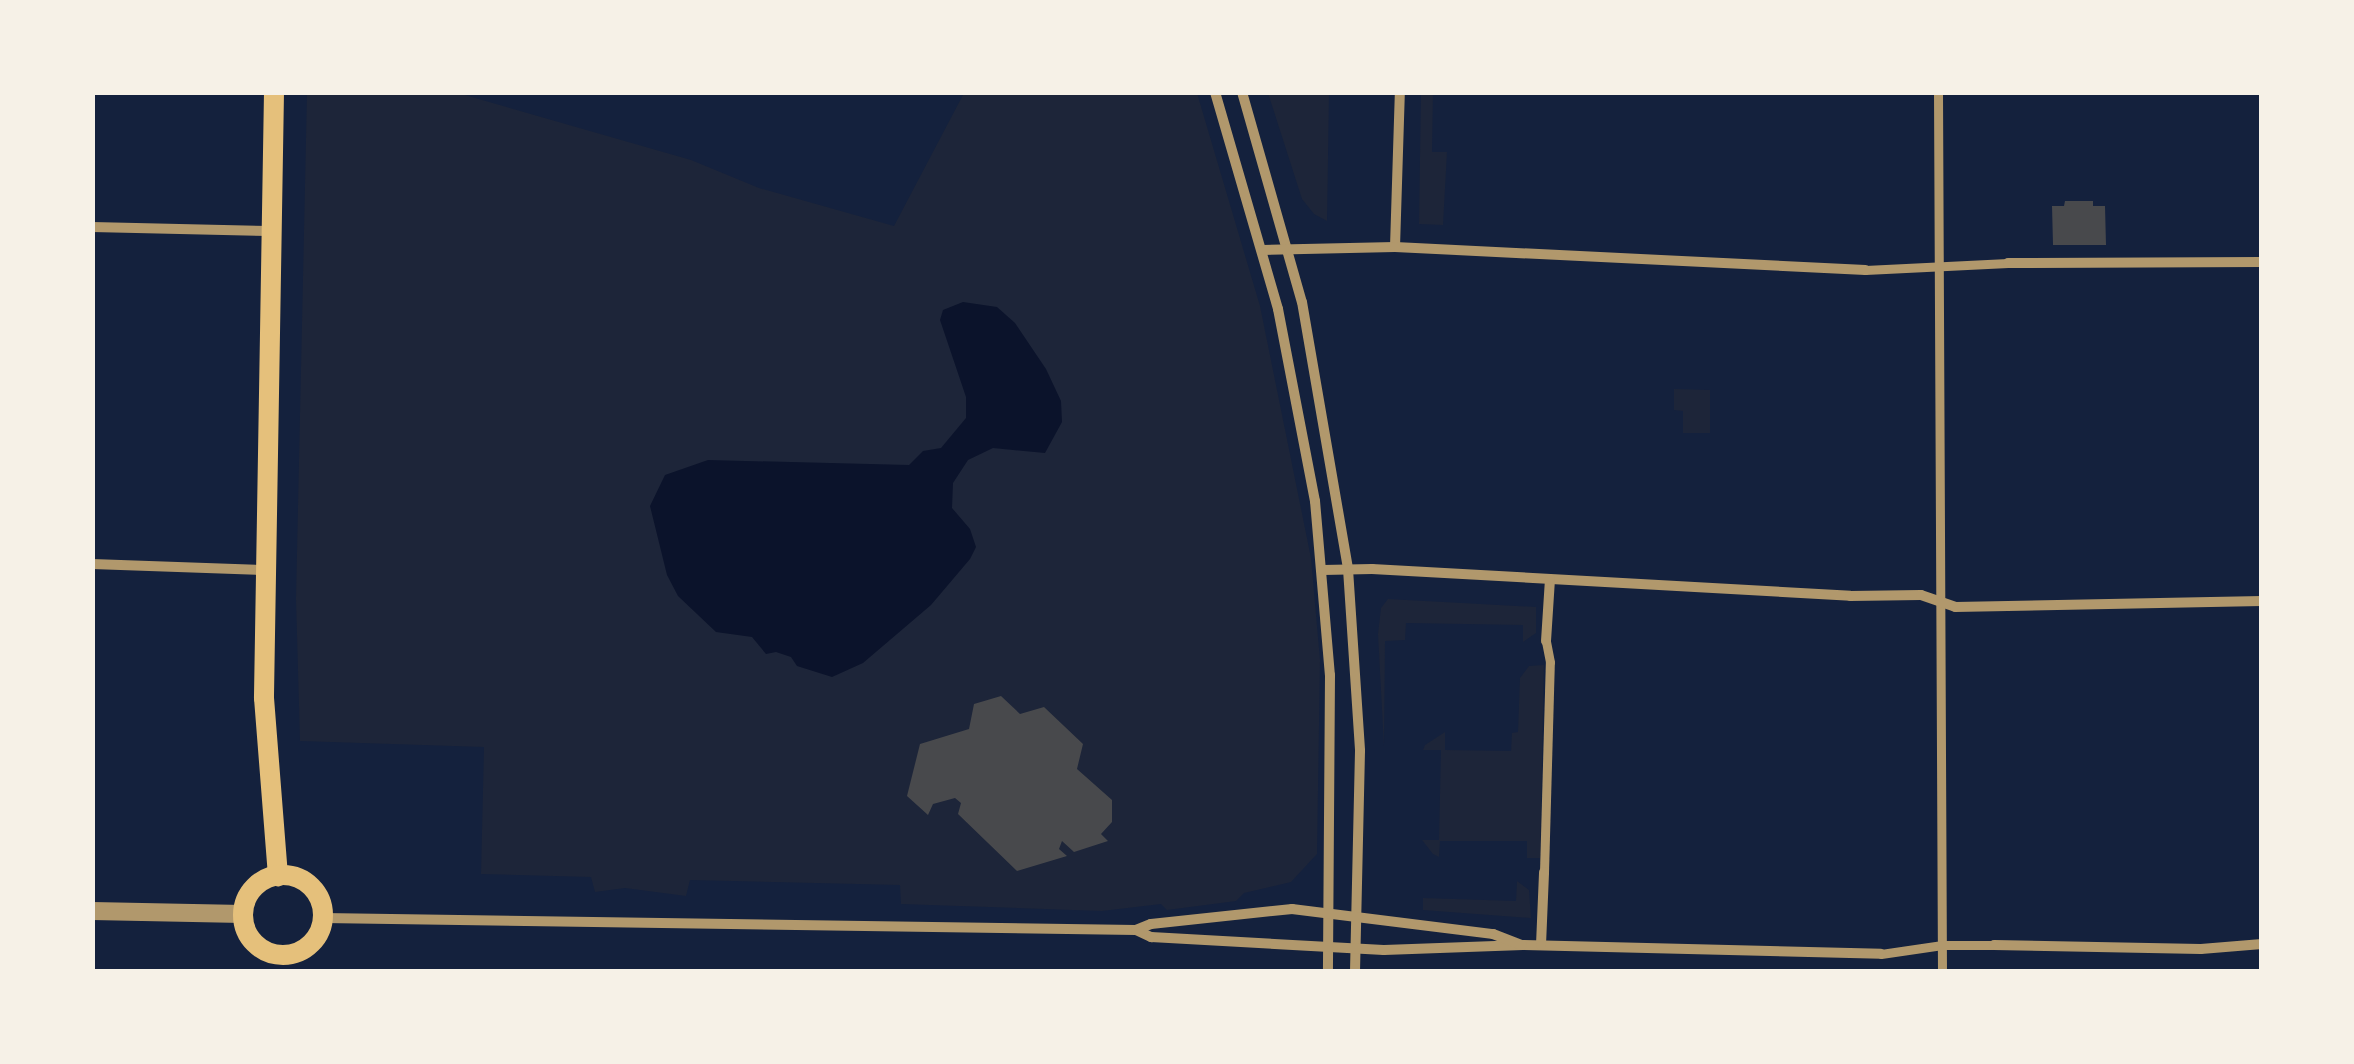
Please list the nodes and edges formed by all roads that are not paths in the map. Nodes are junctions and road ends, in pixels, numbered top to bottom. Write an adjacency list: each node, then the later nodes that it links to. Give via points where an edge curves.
1 (274, 92): 7 (main road)
2 (1215, 92): 10 (street)
3 (1242, 92): 8 (street)
4 (1400, 92): 9 (street)
5 (1938, 92): 13 (street)
6 (92, 227): 7 (street)
7 (270, 231): 17 (main road)
8 (1287, 248): 9 (street); 10 (street); 16 (street, via 1312,346)
9 (1395, 248): 14 (street)
10 (1263, 250): 18 (street, via 1301,412)
11 (2262, 262): 12 (street)
12 (2008, 263): 13 (street)
13 (1937, 266): 14 (street); 20 (street)
14 (1865, 270)
15 (92, 564): 17 (street)
16 (1348, 569): 18 (street); 19 (street); 28 (street, via 1360,752)
17 (265, 570): 24 (main road, via 264,698)
18 (1323, 570): 26 (street, via 1330,676)
19 (1550, 579): 20 (street); 22 (street)
20 (1938, 601): 21 (street); 36 (street)
21 (2262, 601)
22 (1546, 641): 23 (street)
23 (1544, 872): 35 (street)
24 (278, 876): 27 (main road, via 254,889); 29 (main road, via 310,886)
25 (92, 910): 27 (street)
26 (1328, 910): 28 (street); 30 (street, via 1187,919); 33 (street)
27 (243, 914): 39 (main road, via 254,942)
28 (1358, 914): 34 (street, via 1493,934); 37 (street)
29 (323, 918): 30 (street); 39 (main road, via 310,945)
30 (1136, 930): 33 (street, via 1152,937)
31 (1994, 944): 32 (street); 36 (street)
32 (2262, 944)
33 (1328, 945): 37 (street); 40 (street)
34 (1524, 945): 35 (street); 37 (street)
35 (1542, 945): 38 (street)
36 (1942, 945): 38 (street); 42 (street)
37 (1356, 947): 41 (street)
38 (1880, 954)
39 (282, 963)
40 (1328, 972)
41 (1355, 972)
42 (1942, 972)

